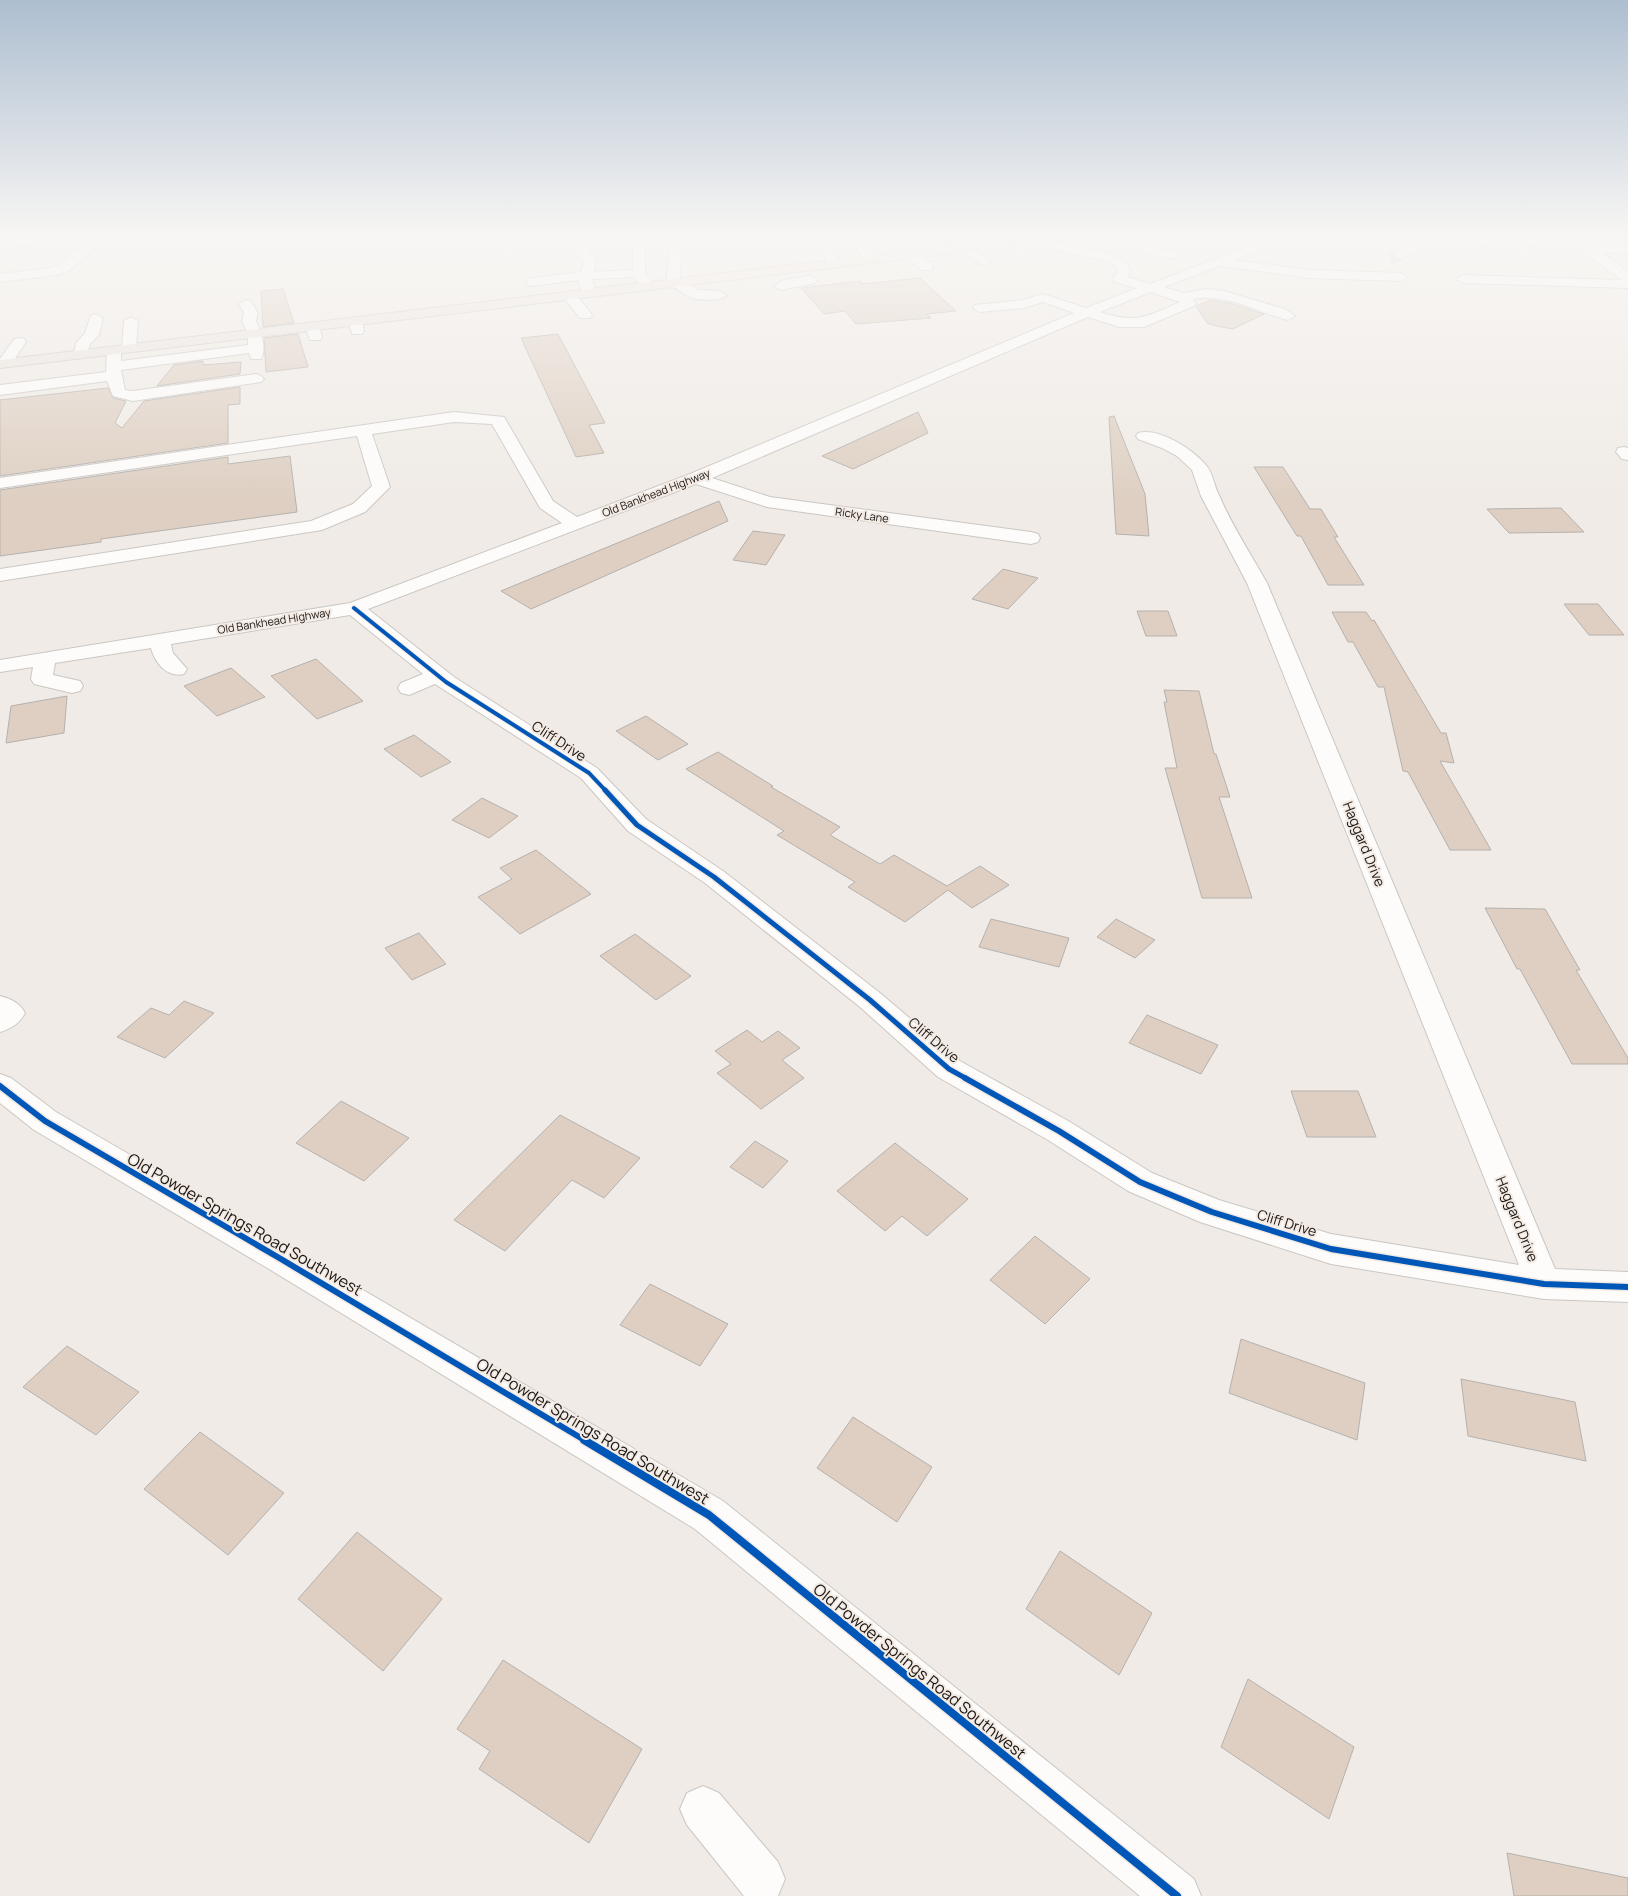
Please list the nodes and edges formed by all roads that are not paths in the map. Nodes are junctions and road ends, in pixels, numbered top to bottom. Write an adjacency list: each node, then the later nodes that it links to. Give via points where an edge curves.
1 (95, 323): 11 (street, via 92,335 83,342)
2 (130, 323): 10 (street)
3 (250, 323): 9 (street)
4 (322, 323): 9 (main road, via 314,332)
5 (345, 323): 6 (main road, via 356,326)
6 (374, 323)
7 (1061, 323): 18 (street, Old Bankhead Highway)
8 (19, 342): 12 (street)
9 (256, 346): 10 (main road); 13 (street)
10 (122, 349): 11 (main road); 13 (street)
11 (81, 354): 12 (main road)
12 (3, 363)
13 (113, 371): 14 (street, via 118,393 133,396); 15 (street)
14 (256, 379)
15 (0, 390)
16 (364, 430): 19 (street); 20 (street, via 454,417 498,420 546,504); 22 (street, via 380,487 359,508 315,526)
17 (1144, 436): 34 (street, Haggard Drive, via 1183,452 1200,468 1210,496 1256,583)
18 (696, 478): 20 (street, Old Bankhead Highway); 21 (street, Ricky Lane, via 768,502)
19 (0, 483)
20 (576, 524): 23 (street, Old Bankhead Highway)
21 (1031, 538)
22 (0, 575)
23 (354, 608): 24 (street, Old Bankhead Highway); 28 (street, Cliff Drive)
24 (159, 640): 25 (street, Old Bankhead Highway); 27 (street, via 162,654)
25 (44, 658): 26 (street, Old Bankhead Highway); 29 (street, via 42,679)
26 (0, 666)
27 (176, 669)
28 (438, 675): 30 (street); 34 (street, Cliff Drive, via 589,773 637,825 714,877 870,1000 949,1069 1059,1131 1140,1182 1212,1212 1331,1249)
29 (72, 686)
30 (409, 688)
31 (0, 1006): 32 (street, via 10,1013)
32 (0, 1021)
33 (0, 1086): 38 (street, Old Powder Springs Road Southwest, via 45,1121 281,1258 709,1515)
34 (1544, 1284): 35 (street, Cliff Drive)
35 (1628, 1287)
36 (703, 1809): 37 (street)
37 (761, 1879)
38 (1177, 1896)

